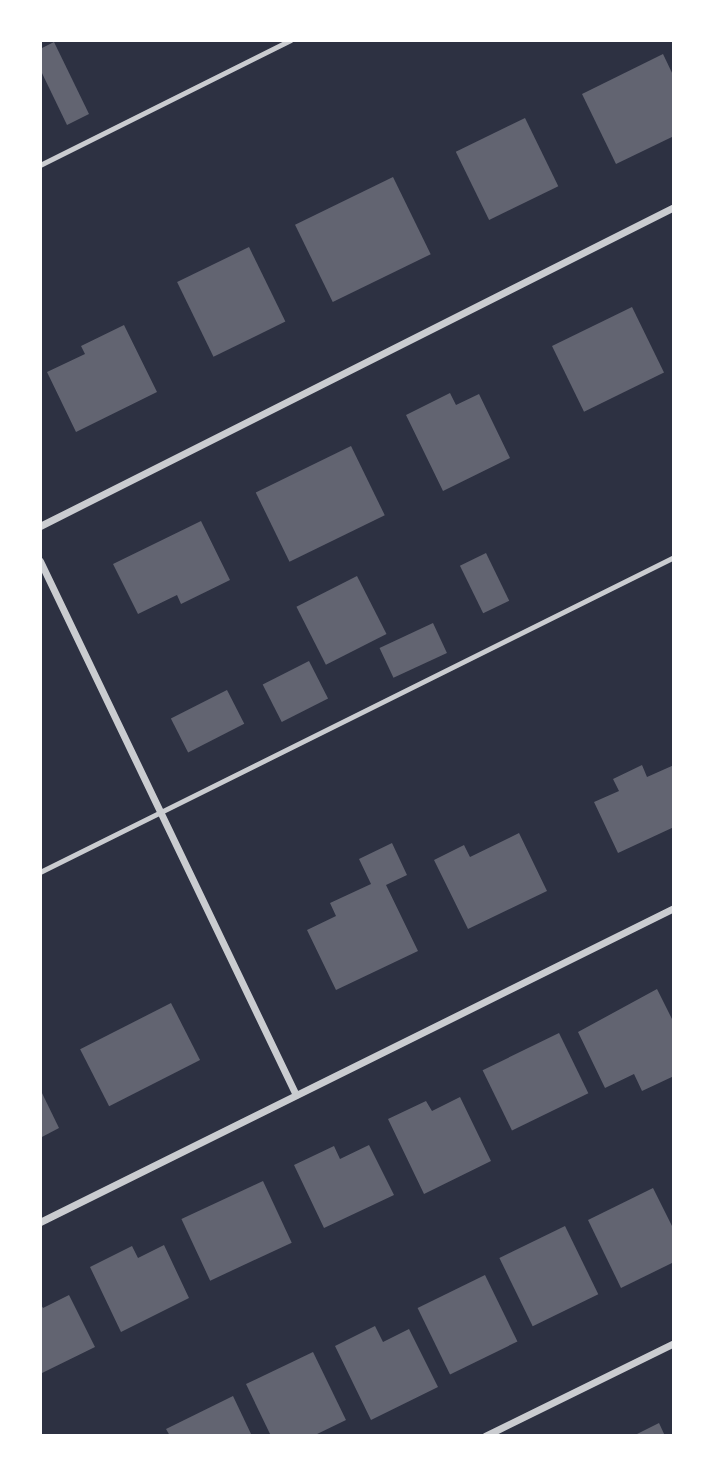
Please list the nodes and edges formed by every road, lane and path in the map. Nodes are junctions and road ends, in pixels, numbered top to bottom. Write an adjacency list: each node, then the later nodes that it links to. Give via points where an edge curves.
1 (291, 40): 2 (lane)
2 (40, 165)
3 (674, 208): 4 (street)
4 (40, 526)
5 (674, 557): 7 (lane)
6 (40, 561): 7 (street)
7 (160, 811): 8 (lane); 10 (street)
8 (40, 872)
9 (674, 908): 10 (street)
10 (296, 1095): 11 (street)
11 (40, 1222)
12 (674, 1343): 13 (street)
13 (485, 1436)

